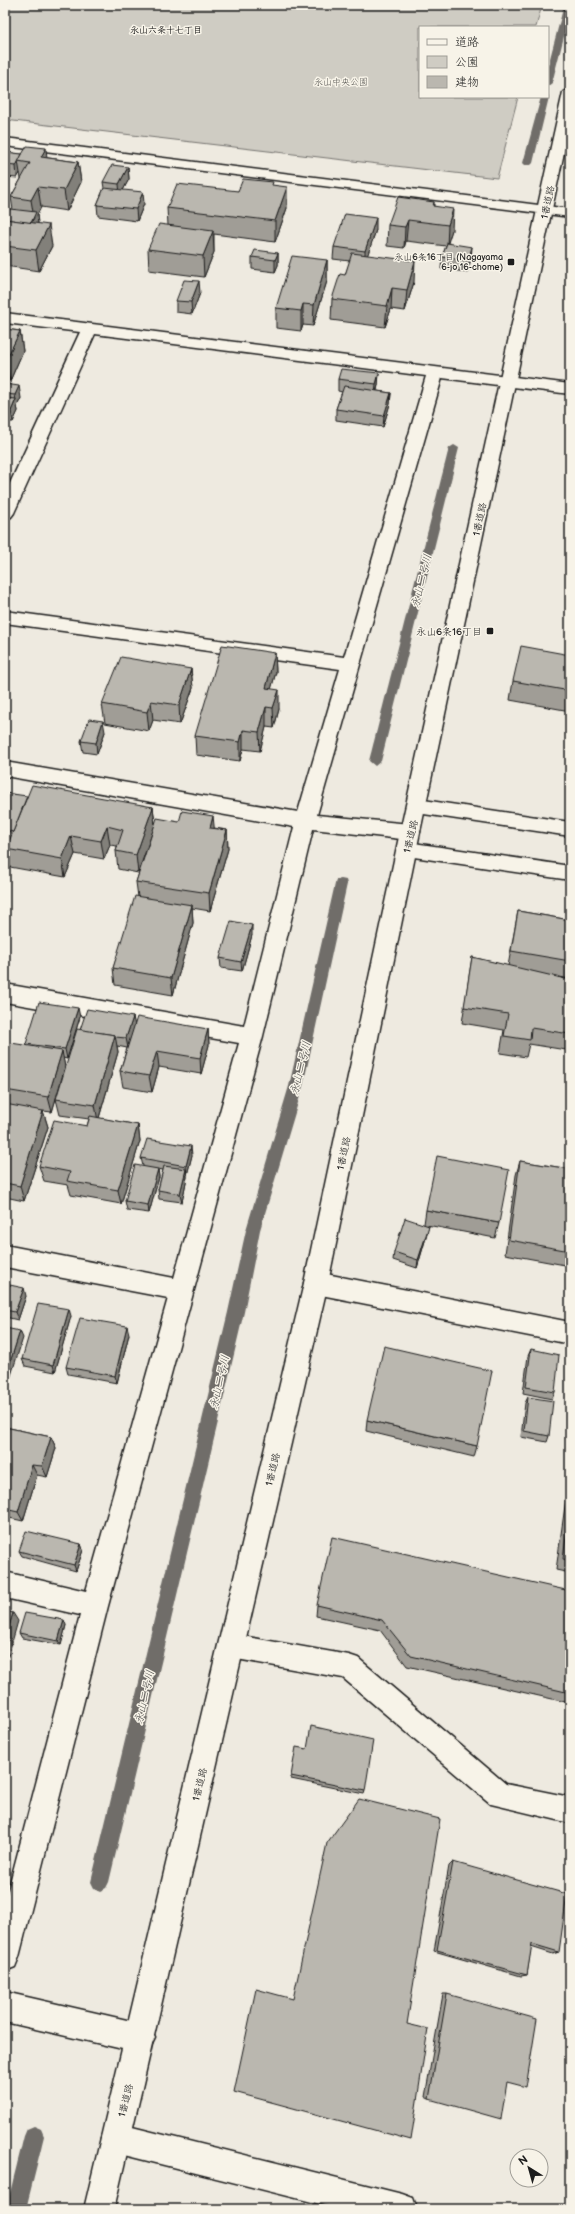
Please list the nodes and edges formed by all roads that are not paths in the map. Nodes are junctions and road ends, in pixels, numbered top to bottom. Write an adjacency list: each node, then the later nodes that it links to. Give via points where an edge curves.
1 (570, 92): 3 (street, 1番道路)
2 (5, 142): 3 (street)
3 (546, 210): 4 (street); 8 (street, 1番道路)
4 (570, 213)
5 (5, 318): 6 (street)
6 (89, 330): 7 (street); 11 (street)
7 (435, 374): 8 (street); 14 (street)
8 (509, 381): 9 (street); 16 (street, 1番道路)
9 (570, 389)
10 (5, 471): 11 (street)
11 (22, 474): 12 (street)
12 (5, 513)
13 (5, 617): 14 (street)
14 (349, 664): 17 (street)
15 (5, 769): 17 (street)
16 (417, 806): 18 (lane); 19 (street, 1番道路)
17 (305, 821): 19 (street); 22 (street)
18 (570, 828)
19 (409, 840): 20 (lane); 24 (street, 1番道路)
20 (570, 873)
21 (5, 993): 22 (street)
22 (252, 1036): 25 (street)
23 (5, 1256): 25 (street)
24 (316, 1283): 26 (street); 29 (street, 1番道路)
25 (182, 1290): 28 (street)
26 (570, 1333)
27 (5, 1585): 28 (street)
28 (95, 1606): 31 (street)
29 (231, 1646): 30 (lane, via 349,1667 500,1795); 33 (street, 1番道路)
30 (570, 1810)
31 (5, 1956)
32 (5, 2007): 33 (street)
33 (140, 2038): 34 (street, 1番道路)
34 (116, 2138): 35 (street, 1番道路); 36 (street)
35 (99, 2209)
36 (402, 2209)

